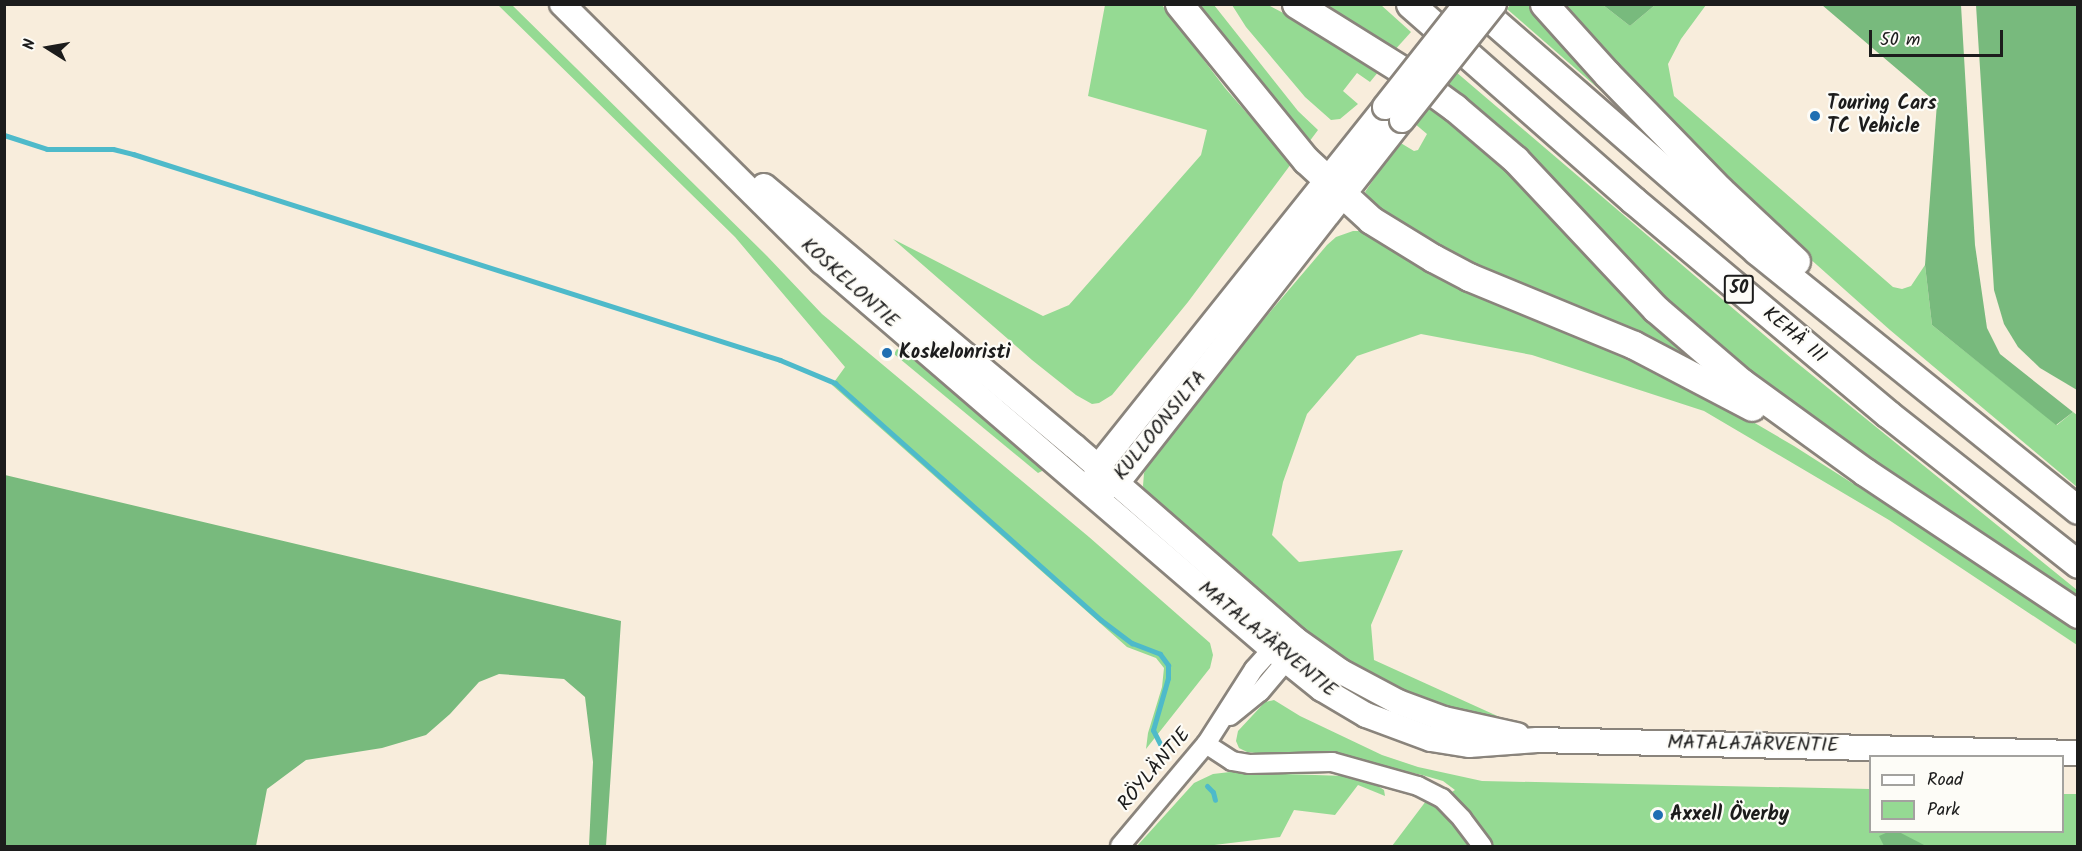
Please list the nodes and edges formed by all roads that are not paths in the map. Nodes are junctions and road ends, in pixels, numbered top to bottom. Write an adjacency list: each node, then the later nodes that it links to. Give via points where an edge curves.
1 (562, 4): 10 (main road, KOSKELONTIE)
2 (1179, 4): 11 (highway, via 1232,72)
3 (1296, 4): 14 (highway, via 1407,73 1455,108 1515,159 1656,309 1741,382)
4 (1410, 4): 18 (highway, KEHÄ III / 50, via 1624,192 1888,414)
5 (1466, 4): 9 (main road, KULLOONSILTA, bridge)
6 (1474, 4): 12 (highway, 50)
7 (1494, 4): 9 (main road, KULLOONSILTA, bridge)
8 (1544, 4): 12 (highway, via 1696,165 1805,270)
9 (1394, 113): 11 (main road, KULLOONSILTA)
10 (697, 136): 13 (main road, KOSKELONTIE, via 760,182); 16 (main road, KOSKELONTIE, via 822,262)
11 (1335, 188): 13 (main road, KULLOONSILTA); 14 (highway, via 1371,220 1433,258 1634,345); 15 (main road, KULLOONSILTA)
12 (1838, 318): 17 (highway, 50)
13 (1098, 467): 15 (main road, MATALAJÄRVENTIE); 16 (main road, KULLOONSILTA)
14 (1865, 472): 19 (highway)
15 (1117, 483): 16 (main road, KULLOONSILTA); 20 (main road, MATALAJÄRVENTIE)
16 (1091, 493): 20 (main road, MATALAJÄRVENTIE)
17 (2078, 510)
18 (2078, 564)
19 (2078, 614)
20 (1284, 650): 21 (street, RÖYLÄNTIE, via 1245,682); 22 (main road, MATALAJÄRVENTIE, via 1444,719 1537,740)
21 (1206, 744): 23 (street, RÖYLÄNTIE); 24 (street, via 1232,761 1332,762 1418,786 1442,798)
22 (2078, 753)
23 (1120, 846)
24 (1482, 846)

